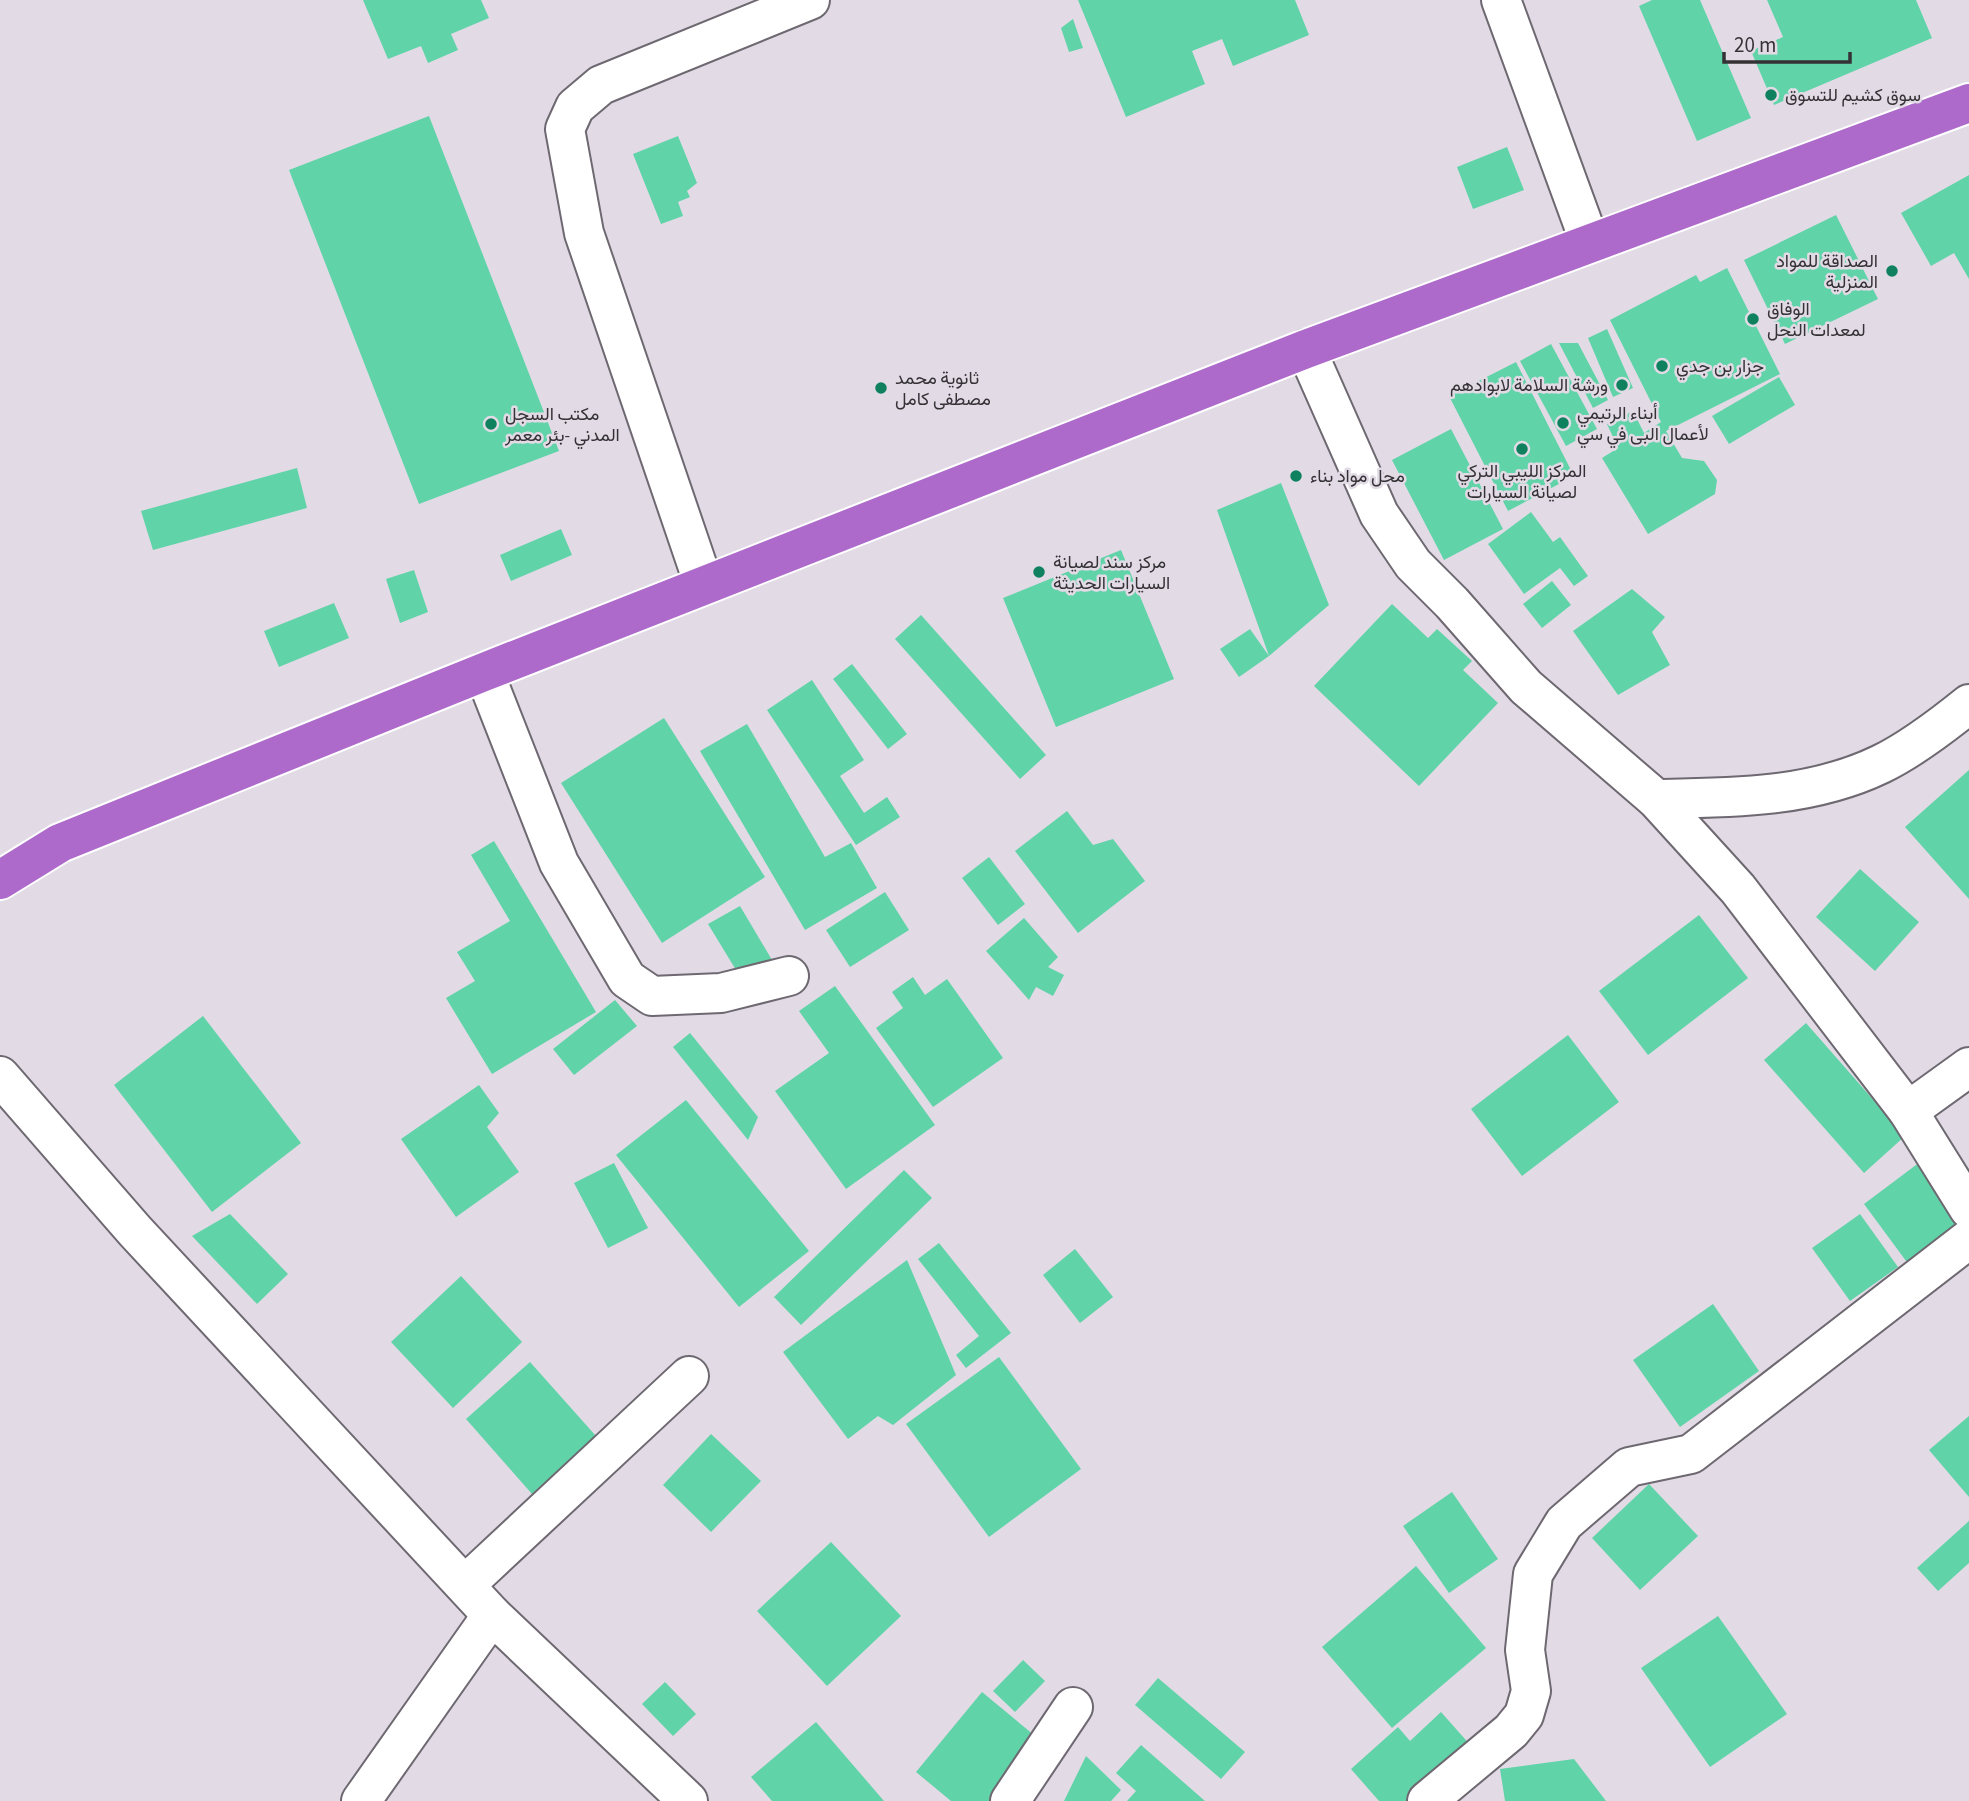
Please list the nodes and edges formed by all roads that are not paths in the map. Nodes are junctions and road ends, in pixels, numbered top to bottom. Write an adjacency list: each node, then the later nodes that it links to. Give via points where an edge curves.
1 (810, 0): 6 (street, via 601,85 575,107 565,129 584,233)
2 (1501, 0): 4 (street)
3 (1969, 103): 4 (highway)
4 (1590, 243): 5 (highway)
5 (1306, 349): 6 (highway); 9 (street, via 1379,514 1413,564 1526,687)
6 (704, 585): 7 (highway)
7 (484, 672): 10 (highway); 13 (street, via 559,863 627,979 652,996 721,993)
8 (1969, 704): 9 (street, via 1881,764 1811,788 1736,799)
9 (1656, 799): 16 (street, via 1738,889)
10 (60, 843): 11 (highway); 12 (highway)
11 (0, 849)
12 (0, 880)
13 (789, 976)
14 (1969, 1067): 16 (street)
15 (0, 1076): 20 (street, via 135,1231)
16 (1908, 1111): 17 (street)
17 (1969, 1209)
18 (1969, 1239): 26 (street, via 1691,1454 1629,1467 1564,1524 1533,1574 1525,1650 1531,1691 1524,1715)
19 (689, 1376): 20 (street)
20 (466, 1584): 21 (street)
21 (492, 1615): 23 (street); 24 (street)
22 (1073, 1707): 25 (street)
23 (361, 1801)
24 (688, 1801)
25 (1010, 1801)
26 (1427, 1801)

